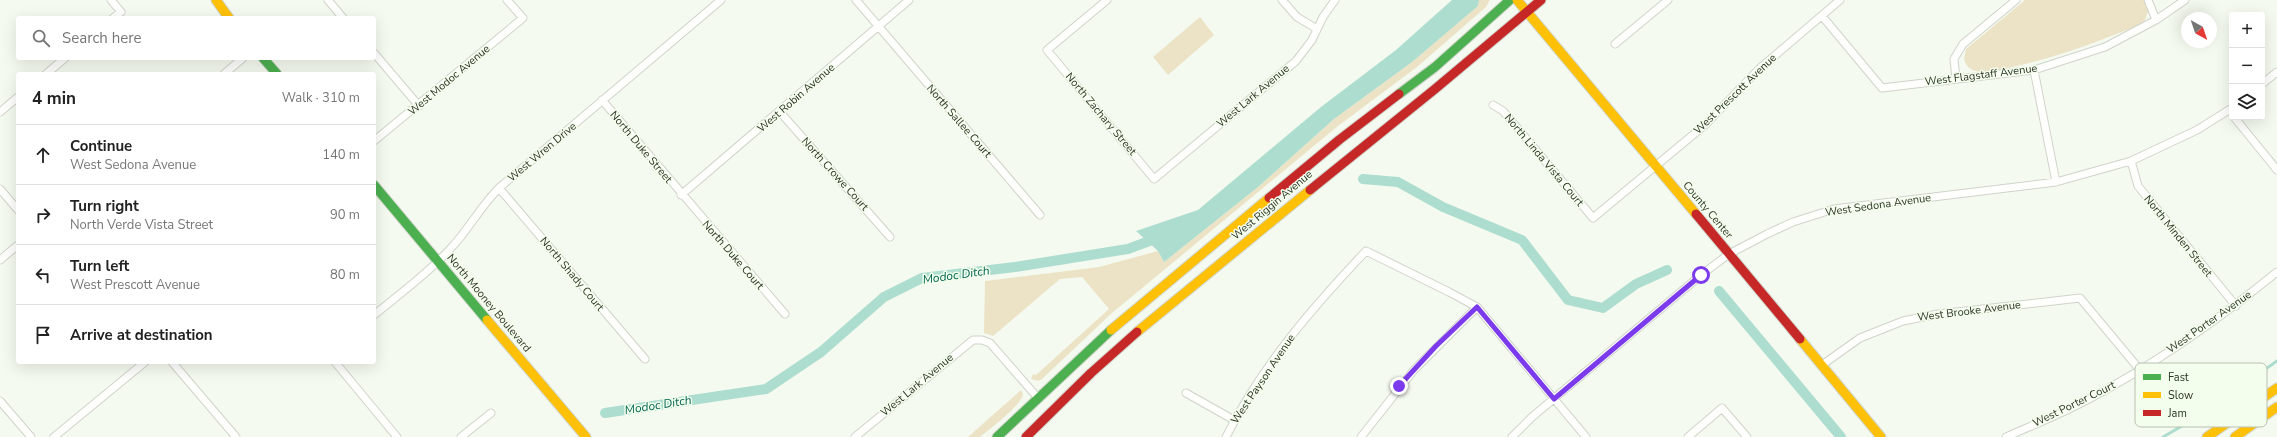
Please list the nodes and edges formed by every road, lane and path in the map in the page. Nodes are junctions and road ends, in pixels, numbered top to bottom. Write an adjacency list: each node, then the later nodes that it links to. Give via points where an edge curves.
1 (111, 0): 20 (street, via 121,12)
2 (216, 0): 21 (main road)
3 (328, 0): 22 (street)
4 (508, 0): 42 (street, West Modoc Avenue, via 523,18)
5 (721, 0): 40 (street, West Wren Drive)
6 (856, 0): 25 (street, North Sallee Court)
7 (909, 0): 25 (street, West Robin Avenue)
8 (1107, 0): 51 (street, North Zachary Street, via 1047,50)
9 (1282, 0): 26 (street, via 1297,17)
10 (1335, 0): 26 (street, West Lark Avenue)
11 (1510, 0): 81 (main road, West Riggin Avenue, via 1439,64 1331,147 1122,320)
12 (1516, 0): 19 (main road, County Center)
13 (1541, 0): 19 (main road, West Riggin Avenue)
14 (1668, 0): 27 (street)
15 (1840, 0): 23 (street, West Prescott Avenue)
16 (2016, 0): 37 (street, via 1963,44 1954,59)
17 (2148, 0): 24 (street)
18 (2185, 0): 24 (street, West Flagstaff Avenue)
19 (1527, 12): 49 (main road, County Center); 98 (main road, West Riggin Avenue, via 1432,94 1336,167 1128,340)
20 (116, 16)
21 (228, 16)
22 (341, 16)
23 (1822, 16): 37 (street, West Flagstaff Avenue, via 1882,88); 49 (street, West Prescott Avenue, via 1759,69 1706,124)
24 (2156, 20): 32 (street, West Flagstaff Avenue, via 2105,47)
25 (878, 26): 44 (street, West Robin Avenue); 58 (street, North Sallee Court)
26 (1317, 29): 51 (street, West Lark Avenue, via 1296,61)
27 (1615, 44)
28 (376, 55): 42 (street)
29 (63, 60): 33 (street)
30 (241, 60): 34 (street)
31 (265, 60): 35 (main road)
32 (2034, 70): 37 (street, West Flagstaff Avenue); 52 (street)
33 (48, 72)
34 (226, 72)
35 (275, 72)
36 (2277, 72): 38 (street)
37 (1956, 79)
38 (2265, 82)
39 (16, 99): 43 (street)
40 (602, 100): 54 (street, West Wren Drive); 56 (street, North Duke Street)
41 (1492, 105): 59 (street, North Linda Vista Court, via 1503,111)
42 (419, 106): 47 (street, West Modoc Avenue)
43 (0, 112)
44 (780, 112): 56 (street, West Robin Avenue); 60 (street, North Crowe Court)
45 (2229, 112): 48 (street, West Sedona Avenue)
46 (2236, 120): 50 (street)
47 (376, 139)
48 (2132, 161): 52 (street, West Sedona Avenue); 66 (street, North Minden Street, via 2138,186)
49 (1655, 166): 59 (street, West Prescott Avenue); 62 (main road, County Center)
50 (2277, 170)
51 (1154, 179)
52 (2056, 182): 62 (street, West Sedona Avenue, via 1834,209 1793,222)
53 (376, 187): 64 (main road, North Mooney Boulevard)
54 (499, 188): 64 (street, West Wren Drive); 70 (street, North Shady Court)
55 (0, 189): 57 (street)
56 (681, 195): 69 (street, North Duke Court)
57 (16, 208)
58 (1040, 215)
59 (1593, 218)
60 (890, 237)
61 (16, 247): 63 (street)
62 (1729, 254): 76 (main road, County Center); 82 (street, West Sedona Avenue)
63 (0, 260)
64 (438, 262): 68 (street, West Wren Drive); 95 (main road, North Mooney Boulevard)
65 (2277, 272): 66 (street, West Porter Avenue)
66 (2236, 306): 71 (street, West Porter Avenue)
67 (1477, 307): 82 (street); 87 (street, West Payson Avenue, via 1366,251 1293,333 1269,364); 100 (street, via 1414,370)
68 (376, 313)
69 (785, 314)
70 (645, 359)
71 (2150, 363)
72 (143, 364): 92 (street)
73 (174, 364): 90 (street)
74 (337, 364): 93 (street)
75 (2135, 364): 76 (street, West Brooke Avenue, via 2080,298 1938,314 1903,321 1860,338)
76 (1822, 365): 105 (main road, County Center)
77 (2135, 373): 106 (street, West Porter Court, via 2087,400)
78 (2277, 388): 80 (main road)
79 (1186, 393): 87 (street)
80 (2267, 395)
81 (1038, 398): 96 (street, West Lark Avenue, via 990,343 973,340); 97 (main road, West Riggin Avenue)
82 (1554, 399): 101 (street, West Sedona Avenue); 102 (street)
83 (0, 401): 91 (street)
84 (2277, 407): 86 (main road)
85 (491, 412): 94 (street)
86 (2267, 414)
87 (1234, 420): 99 (street, West Payson Avenue)
88 (2221, 427): 107 (main road)
89 (2249, 427): 108 (main road)
90 (233, 436)
91 (31, 437)
92 (54, 437)
93 (397, 437)
94 (461, 437)
95 (586, 437)
96 (855, 437)
97 (997, 437)
98 (1026, 437)
99 (1226, 437)
100 (1360, 437)
101 (1512, 437)
102 (1586, 437)
103 (1688, 437): 104 (street, via 1722,408)
104 (1747, 437)
105 (1881, 437)
106 (2006, 437)
107 (2207, 437)
108 (2235, 437)

